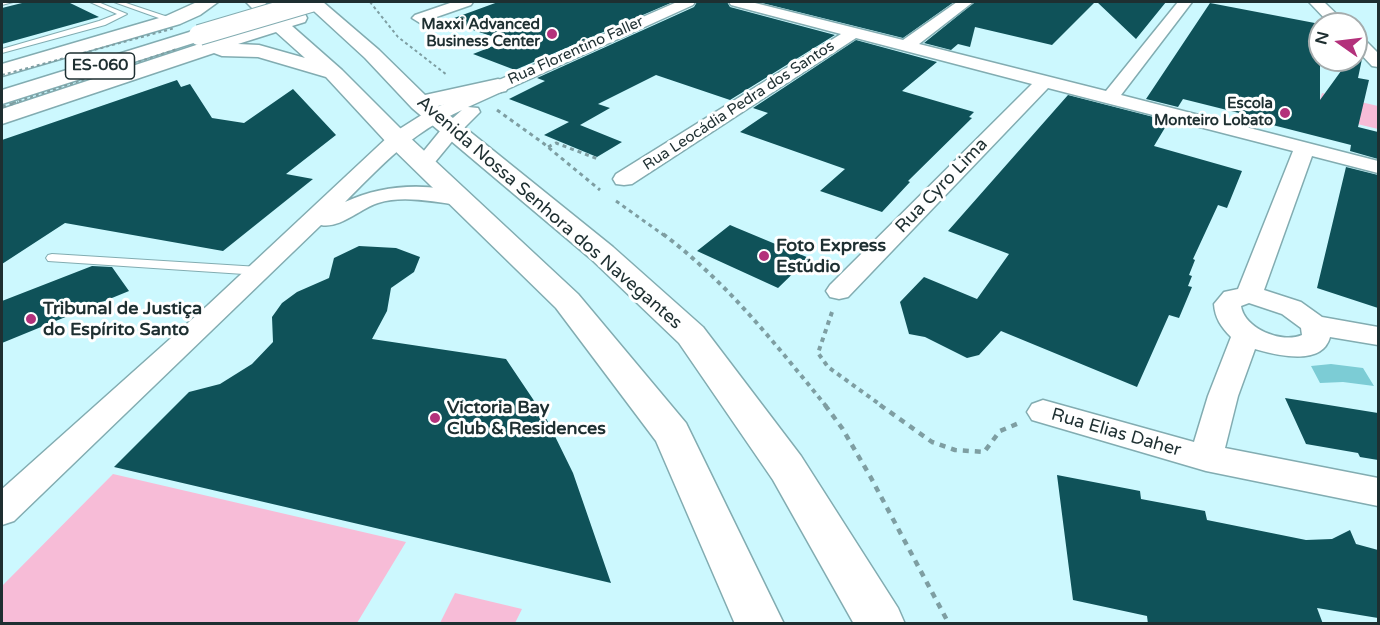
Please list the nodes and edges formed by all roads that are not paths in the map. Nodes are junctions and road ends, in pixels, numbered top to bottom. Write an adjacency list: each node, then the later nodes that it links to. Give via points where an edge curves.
1 (9, 2): 12 (lane)
2 (93, 2): 19 (lane, via 123,14)
3 (117, 2): 15 (lane)
4 (209, 2): 15 (main road)
5 (256, 2): 16 (main road); 26 (main road, via 222,29)
6 (283, 2): 24 (main road, ES-060)
7 (466, 2): 14 (street)
8 (688, 2): 25 (street, Rua Florentino Faller)
9 (741, 2): 17 (street)
10 (966, 2): 18 (street)
11 (1185, 2): 28 (street)
12 (2, 3)
13 (328, 8): 16 (main road); 27 (main road, ES-060, bridge); 29 (main road, Avenida Nossa Senhora dos Navegantes)
14 (420, 18)
15 (176, 23): 21 (main road)
16 (280, 24): 20 (main road); 22 (main road)
17 (854, 32): 18 (street); 35 (street, Rua Leocádia Pedra dos Santos)
18 (907, 45): 23 (street)
19 (2, 51)
20 (177, 53): 22 (main road, via 241,49); 26 (main road)
21 (2, 70)
22 (335, 74): 31 (main road)
23 (1045, 81): 28 (street); 40 (street, Rua Cyro Lima)
24 (2, 86)
25 (498, 86): 29 (main road); 29 (street, Rua Florentino Faller)
26 (80, 92): 30 (main road)
27 (2, 97)
28 (1110, 98): 32 (street)
29 (436, 116): 31 (street, Rua Florentino Faller); 33 (street, Rua Florentino Faller); 50 (main road, Avenida Nossa Senhora dos Navegantes, via 602,253 691,335 787,468)
30 (2, 117)
31 (397, 139): 33 (main road); 37 (street, Rua Florentino Faller)
32 (1305, 148): 34 (street); 41 (street)
33 (424, 163): 36 (main road)
34 (1378, 167)
35 (624, 179)
36 (459, 198): 37 (street, via 401,193 373,197); 49 (main road, via 567,301 672,434)
37 (296, 236): 39 (street)
38 (52, 258): 39 (lane, via 203,272)
39 (259, 271): 48 (street)
40 (839, 291)
41 (1249, 295): 42 (street, via 1284,304); 43 (street, via 1233,298 1227,303 1226,312)
42 (1314, 325): 43 (street, via 1316,339 1302,347 1277,346); 44 (street)
43 (1246, 334): 46 (street)
44 (1378, 336)
45 (1044, 412): 46 (street, Rua Elias Daher)
46 (1206, 458): 47 (street, Rua Elias Daher)
47 (1378, 492)
48 (2, 510)
49 (760, 624)
50 (881, 624)

